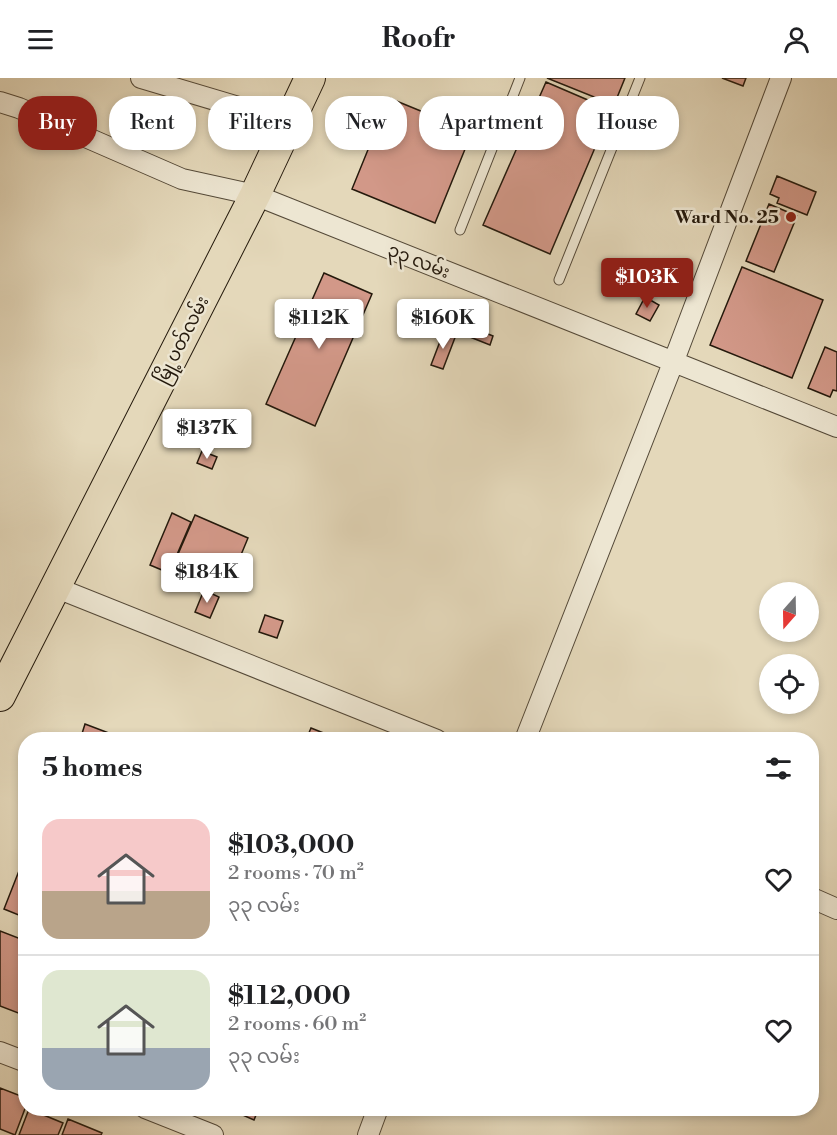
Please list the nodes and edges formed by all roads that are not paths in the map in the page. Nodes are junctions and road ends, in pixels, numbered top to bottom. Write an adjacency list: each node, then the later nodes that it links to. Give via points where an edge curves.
1 (141, 78): 7 (street)
2 (310, 78): 6 (main road, မြို့ပတ်လမ်း)
3 (520, 78): 11 (lane)
4 (640, 78): 12 (lane)
5 (781, 78): 13 (street)
6 (301, 96)
7 (208, 98)
8 (0, 102): 10 (street, ၃၃ လမ်း, via 182,179)
9 (276, 150): 10 (main road, မြို့ပတ်လမ်း)
10 (255, 195): 13 (street, ၃၃ လမ်း); 15 (main road, မြို့ပတ်လမ်း)
11 (460, 230)
12 (559, 280)
13 (673, 363): 14 (street, ၃၃ လမ်း); 18 (street)
14 (837, 427)
15 (57, 588): 16 (main road, မြို့ပတ်လမ်း); 17 (street)
16 (0, 696)
17 (417, 732)
18 (528, 732)
19 (819, 901): 20 (street)
20 (837, 909)
21 (0, 1052): 22 (street)
22 (18, 1059)
23 (165, 1116): 25 (street)
24 (375, 1116): 26 (street)
25 (213, 1135)
26 (368, 1135)

